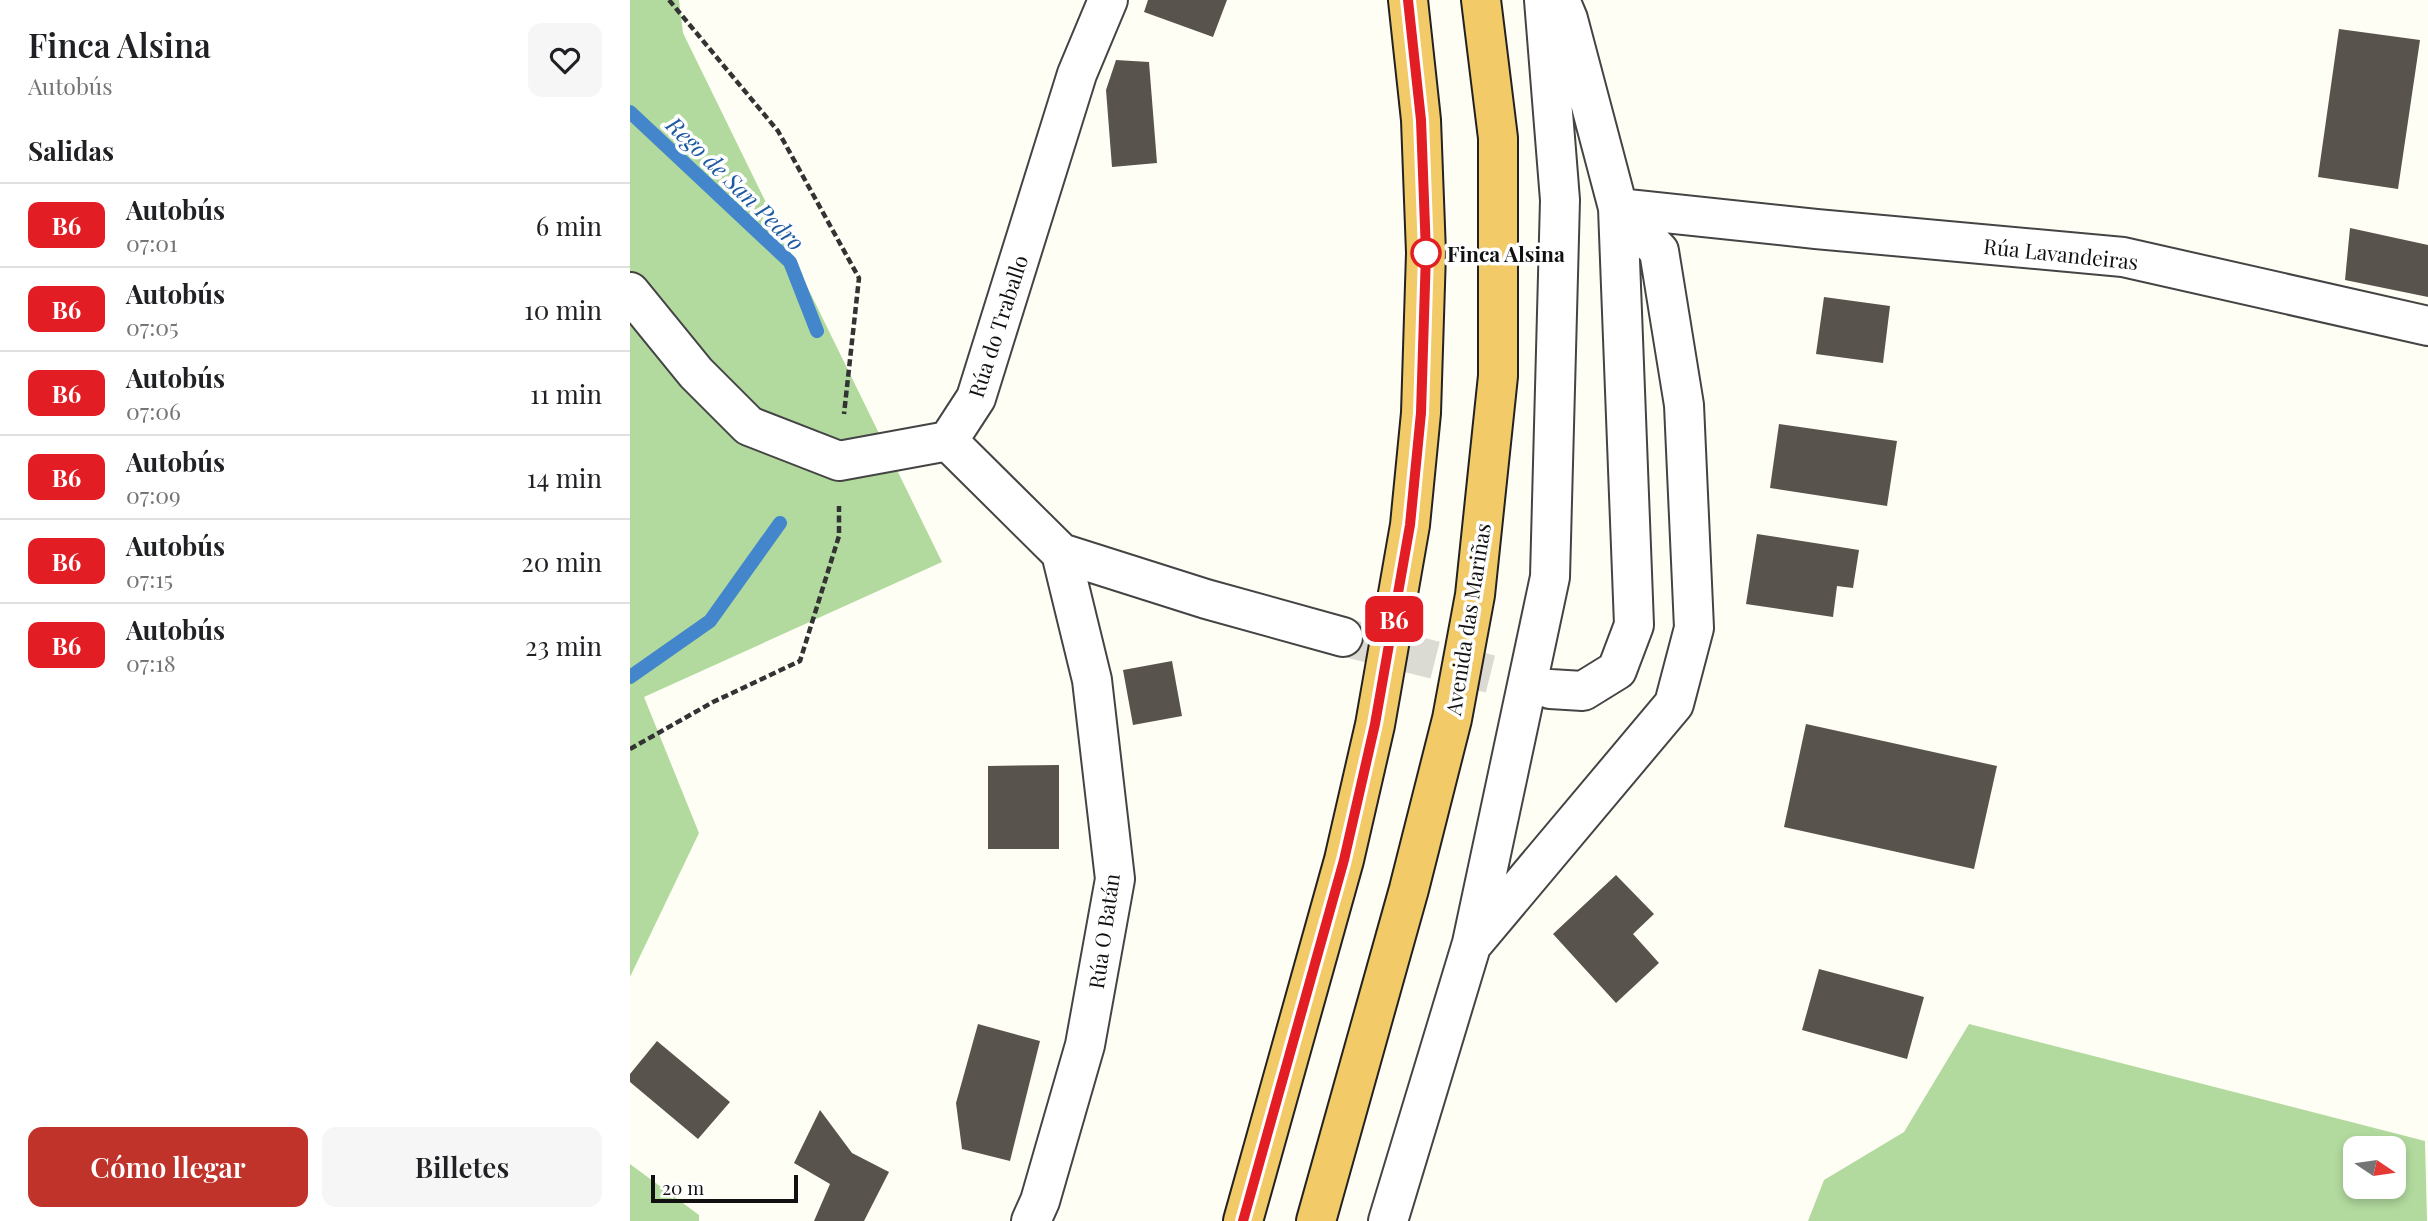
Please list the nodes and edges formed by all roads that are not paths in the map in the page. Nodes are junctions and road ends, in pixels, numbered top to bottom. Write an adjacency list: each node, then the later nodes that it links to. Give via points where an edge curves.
1 (1108, 0): 11 (street, Rúa do Traballo, via 1077,74 976,398)
2 (1408, 0): 17 (highway, via 1421,120 1426,253 1421,413 1410,525 1375,724 1344,860)
3 (1481, 0): 18 (highway, Avenida das Mariñas, via 1498,138 1498,376 1475,595 1452,719 1409,889)
4 (1544, 0): 15 (street, via 1560,201 1549,577)
5 (1560, 0): 6 (street)
6 (1618, 208): 7 (street, Rúa Lavandeiras); 8 (street); 14 (street, via 1634,625 1617,670 1583,691)
7 (1688, 215): 8 (street); 10 (street, Rúa Lavandeiras, via 2123,257)
8 (1659, 251): 15 (street, via 1685,405 1693,628 1674,704)
9 (630, 292): 11 (street, via 696,373 749,426 839,461)
10 (2428, 326)
11 (948, 441): 12 (street)
12 (1061, 553): 13 (street); 16 (street, Rúa O Batán, via 1092,680 1115,879 1085,1045)
13 (1343, 637)
14 (1550, 689)
15 (1472, 943): 19 (street)
16 (1031, 1221)
17 (1243, 1221)
18 (1316, 1221)
19 (1388, 1221)

